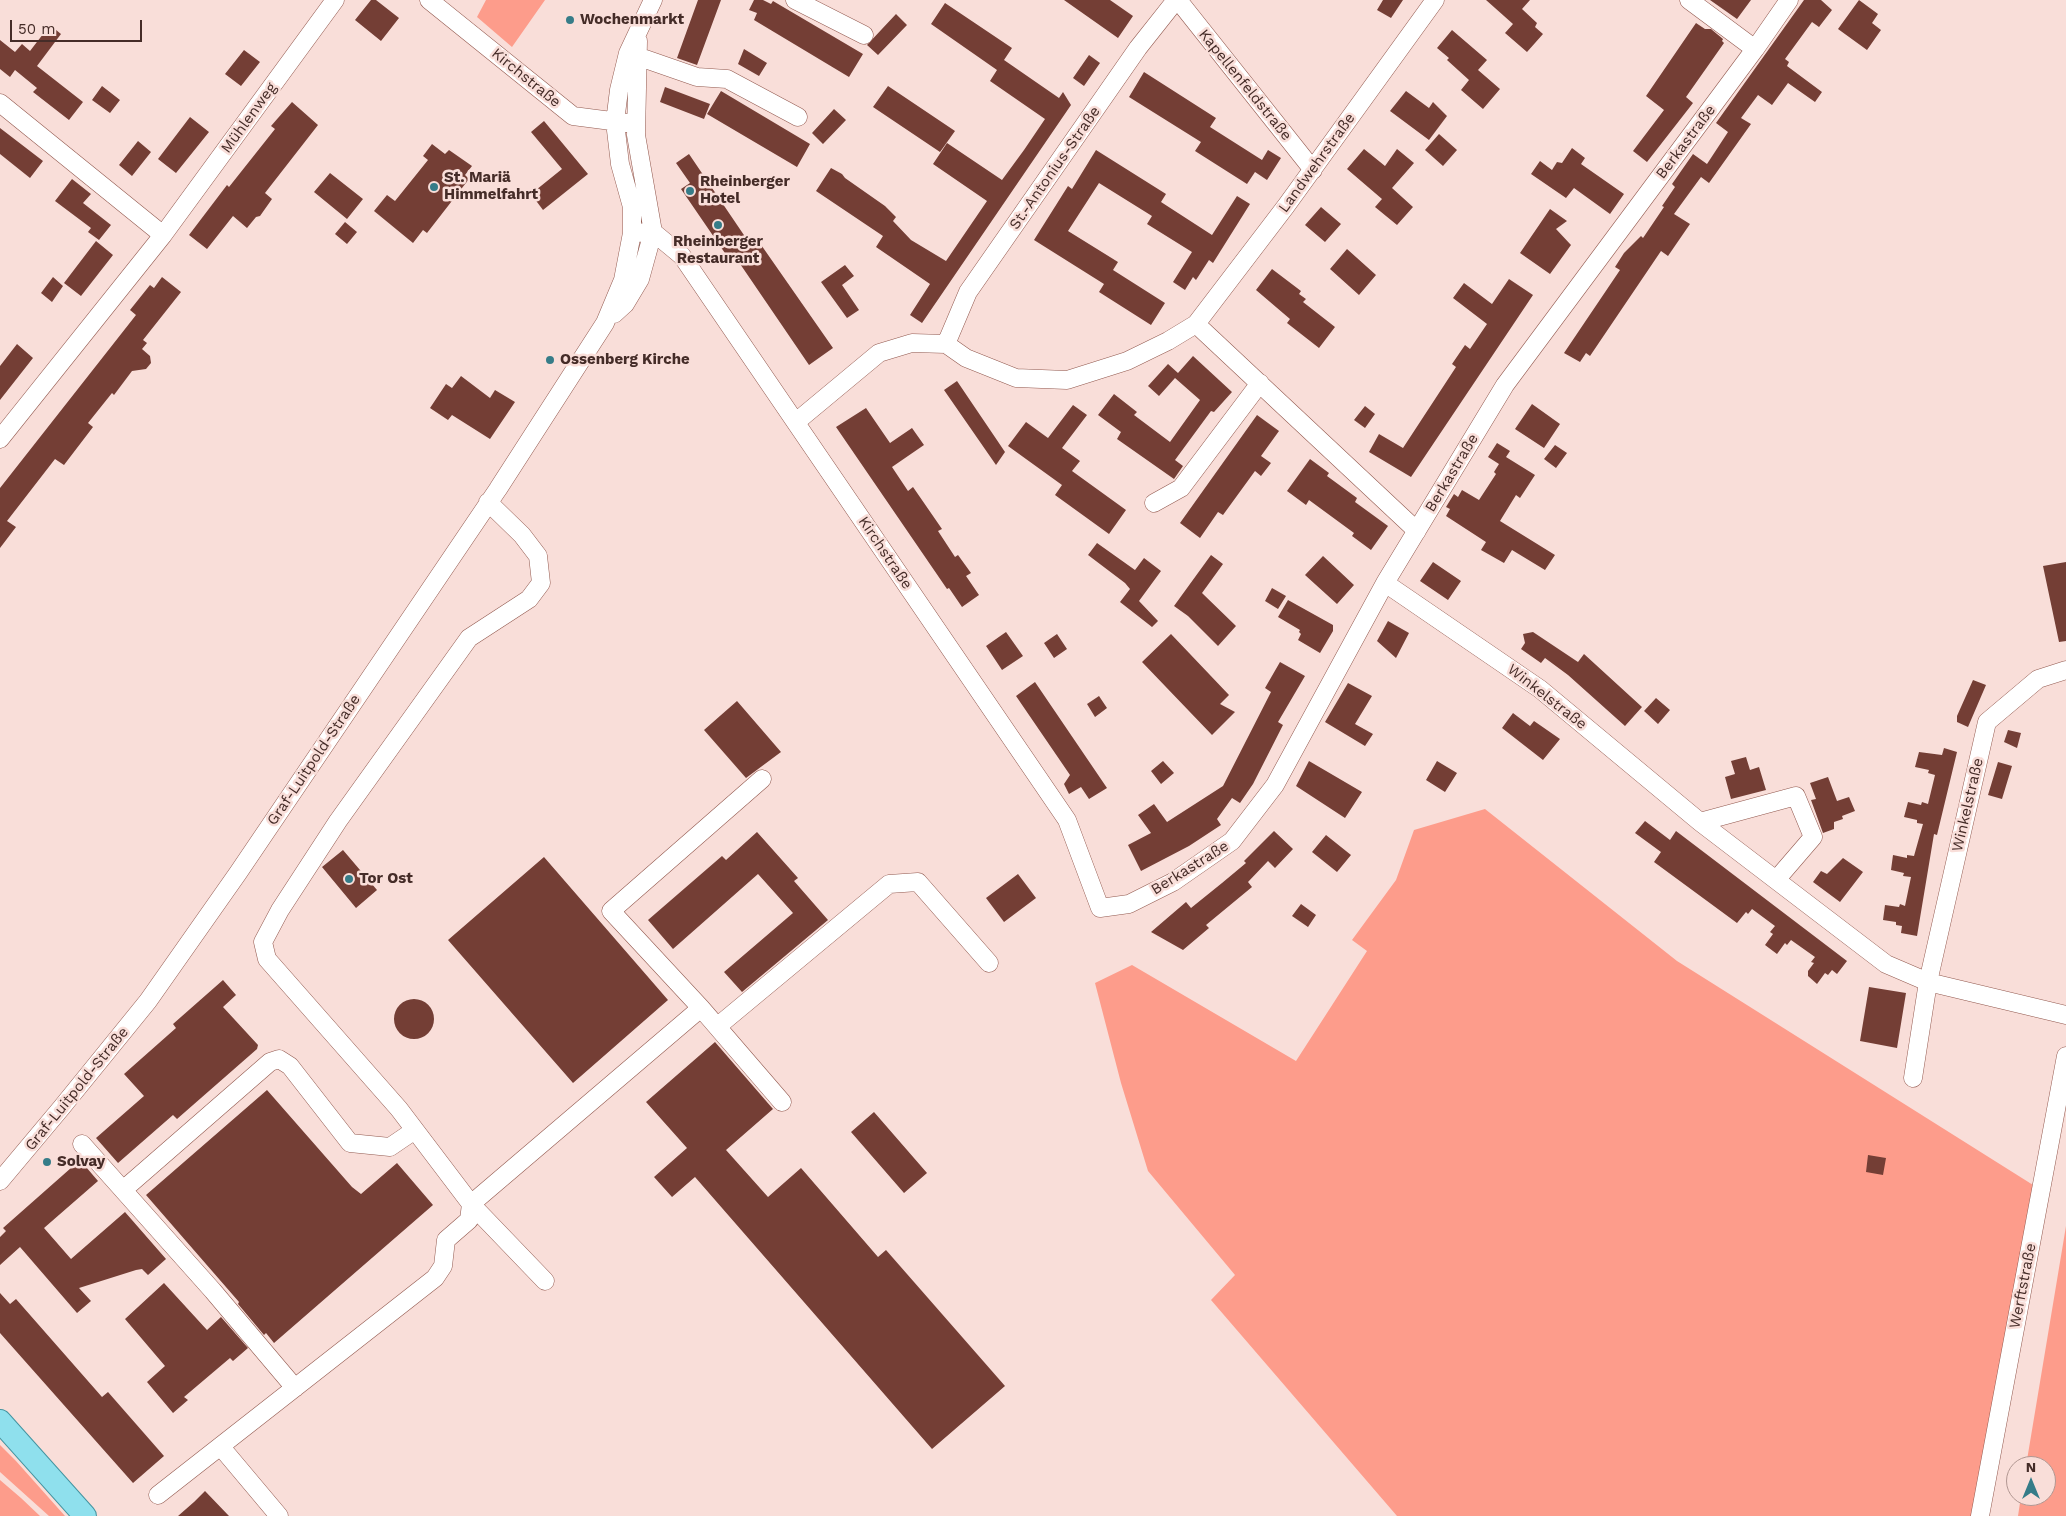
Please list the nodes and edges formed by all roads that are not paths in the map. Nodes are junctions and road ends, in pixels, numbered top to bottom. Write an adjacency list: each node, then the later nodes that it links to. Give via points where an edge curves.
1 (335, 0): 19 (street, Mühlenweg)
2 (429, 0): 14 (street, Kirchstraße, via 574,116)
3 (653, 0): 11 (street, Graf-Luitpold-Straße, via 638,28)
4 (795, 0): 9 (street)
5 (1177, 0): 16 (street, Kapellenfeldstraße); 22 (street, St.-Antonius-Straße, via 1138,48 968,292)
6 (1435, 0): 16 (street, Landwehrstraße)
7 (1689, 0): 10 (street)
8 (1789, 0): 10 (street, Berkastraße)
9 (864, 35)
10 (1755, 49): 28 (street, Berkastraße, via 1505,385)
11 (633, 55): 13 (street, via 697,77 726,79); 14 (street, Graf-Luitpold-Straße, via 619,90); 15 (street, Graf-Luitpold-Straße)
12 (0, 103): 19 (street)
13 (798, 117)
14 (616, 122): 15 (street, Kirchstraße); 18 (street, Graf-Luitpold-Straße, via 620,164 632,207)
15 (636, 124): 17 (street, Graf-Luitpold-Straße)
16 (1313, 170): 21 (street, Landwehrstraße)
17 (654, 232): 18 (street); 20 (street, Graf-Luitpold-Straße, via 640,279 625,304); 24 (street, Kirchstraße, via 682,256)
18 (632, 233): 20 (street, Graf-Luitpold-Straße, via 623,280)
19 (163, 235): 25 (street, Mühlenweg)
20 (605, 323): 26 (street, Graf-Luitpold-Straße)
21 (1196, 324): 22 (street, Landwehrstraße, via 1127,361 1067,380 1016,378 966,358); 23 (street)
22 (946, 344): 24 (street, via 912,343 879,353)
23 (1260, 384): 27 (street, via 1181,488); 28 (street)
24 (796, 422): 34 (street, Kirchstraße, via 1067,820)
25 (0, 439)
26 (488, 502): 43 (street, via 522,535 538,556 541,583 529,599 469,638 338,821 262,942 267,959); 45 (street, Graf-Luitpold-Straße, via 238,873 148,1000)
27 (1154, 503)
28 (1417, 531): 29 (street, Berkastraße)
29 (1385, 584): 32 (street, Winkelstraße, via 1540,689); 34 (street, Berkastraße, via 1275,785 1232,842 1173,882 1129,904)
30 (2066, 670): 36 (street, Winkelstraße, via 2038,679 1987,722)
31 (762, 779): 37 (street, via 611,911)
32 (1700, 822): 33 (street, Winkelstraße); 33 (street, via 1796,796 1813,837)
33 (1776, 880): 36 (street, Winkelstraße, via 1886,964)
34 (1100, 908)
35 (989, 962): 39 (street, via 918,882 889,884)
36 (1928, 982): 38 (street, Winkelstraße); 41 (street, Winkelstraße)
37 (701, 1008): 39 (street); 47 (street)
38 (2066, 1015)
39 (718, 1026): 42 (street)
40 (2066, 1056): 55 (street, Werftstraße)
41 (1913, 1078)
42 (782, 1102)
43 (415, 1130): 46 (street, via 390,1147 350,1143 290,1066 279,1059 270,1062); 47 (street)
44 (82, 1144): 46 (street)
45 (0, 1181)
46 (123, 1190): 49 (street)
47 (471, 1204): 48 (street); 49 (street, via 469,1220 446,1240 443,1266 435,1278)
48 (545, 1282)
49 (295, 1388): 51 (street)
50 (0, 1420): 53 (main road)
51 (221, 1447): 52 (street); 54 (street)
52 (158, 1495)
53 (85, 1516)
54 (279, 1516)
55 (1980, 1516)

